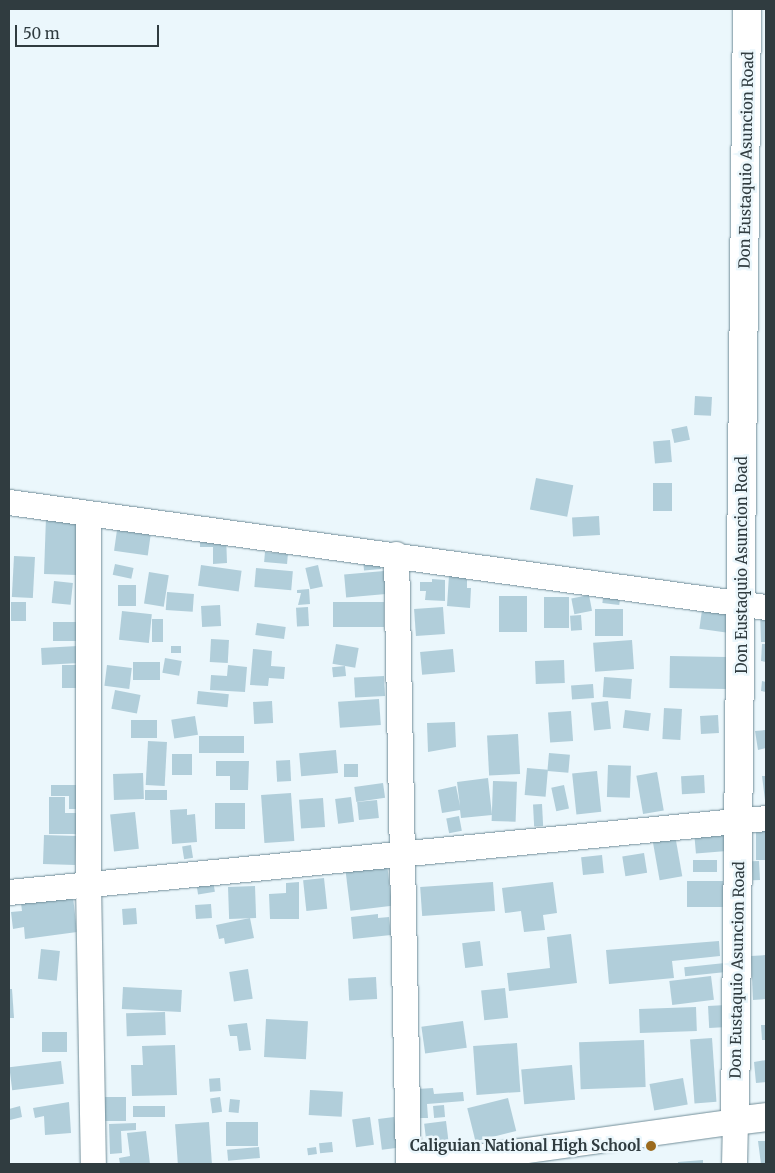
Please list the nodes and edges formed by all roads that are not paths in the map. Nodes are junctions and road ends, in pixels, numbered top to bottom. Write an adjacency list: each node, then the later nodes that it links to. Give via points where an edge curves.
1 (747, 9): 5 (main road, Don Eustaquio Asuncion Road)
2 (9, 502): 3 (street)
3 (88, 515): 4 (street); 8 (street)
4 (396, 554): 5 (street); 7 (street)
5 (754, 605): 6 (main road, Don Eustaquio Asuncion Road)
6 (753, 819): 7 (street); 11 (main road, Don Eustaquio Asuncion Road)
7 (402, 853): 8 (street); 13 (street)
8 (88, 884): 9 (street); 12 (street)
9 (9, 892)
10 (766, 1117): 11 (main road)
11 (734, 1121): 14 (street); 15 (street)
12 (93, 1164)
13 (408, 1164)
14 (426, 1164)
15 (734, 1164)

